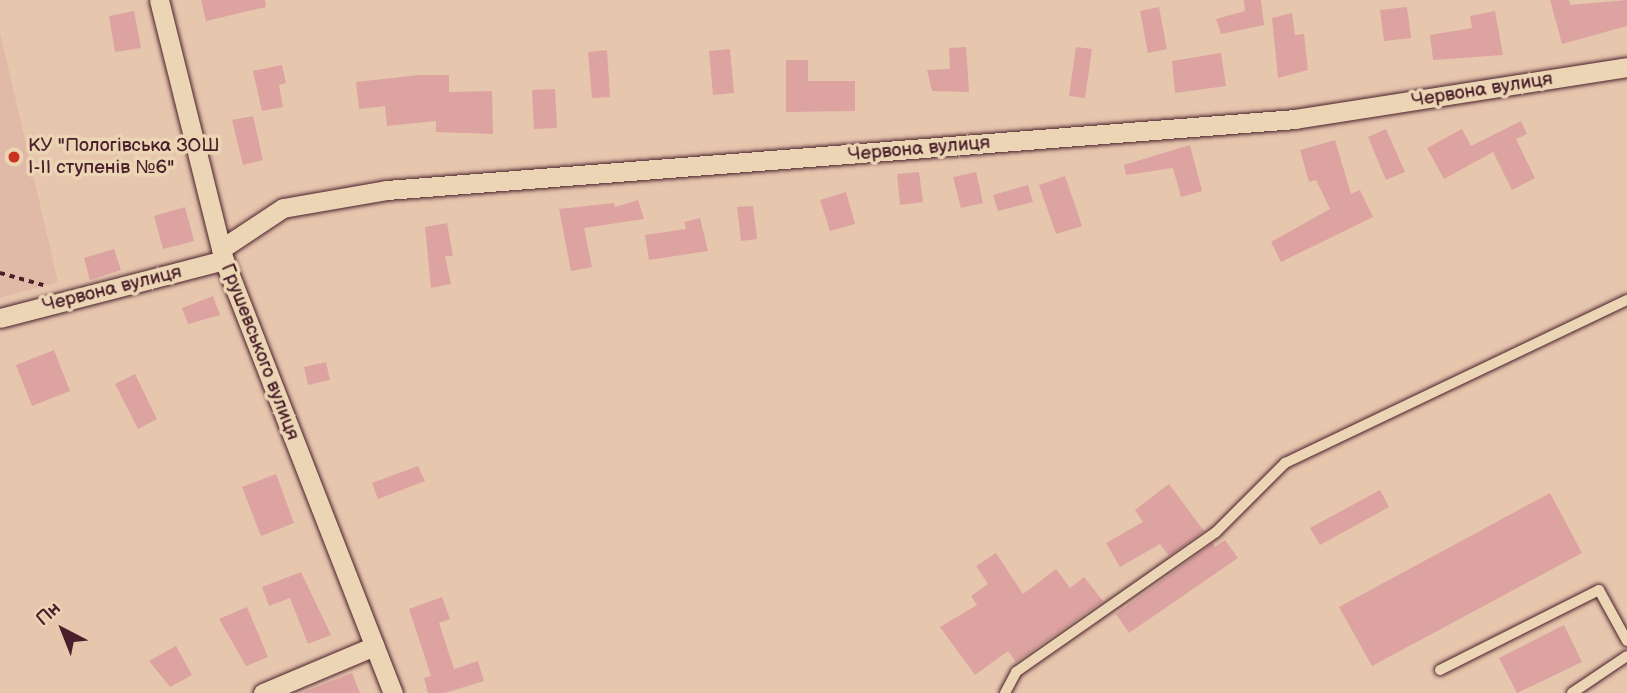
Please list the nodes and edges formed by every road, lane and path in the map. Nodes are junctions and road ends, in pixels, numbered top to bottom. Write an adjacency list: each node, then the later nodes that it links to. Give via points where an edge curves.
1 (159, 0): 3 (street, Грушевського вулиця)
2 (1625, 73): 3 (street, Червона вулиця, via 1295,119 373,192 283,208)
3 (223, 255): 5 (street, Червона вулиця); 9 (street, Грушевського вулиця)
4 (0, 273): 5 (path, via 34,279)
5 (65, 299): 7 (street, Червона вулиця)
6 (1627, 300): 14 (lane, via 1285,463 1216,532 1016,672)
7 (0, 318)
8 (1627, 641): 11 (lane, via 1600,590)
9 (374, 646): 12 (street); 13 (street, Грушевського вулиця)
10 (1627, 656): 15 (lane)
11 (1440, 670)
12 (263, 693)
13 (393, 693)
14 (1005, 693)
15 (1572, 693)

